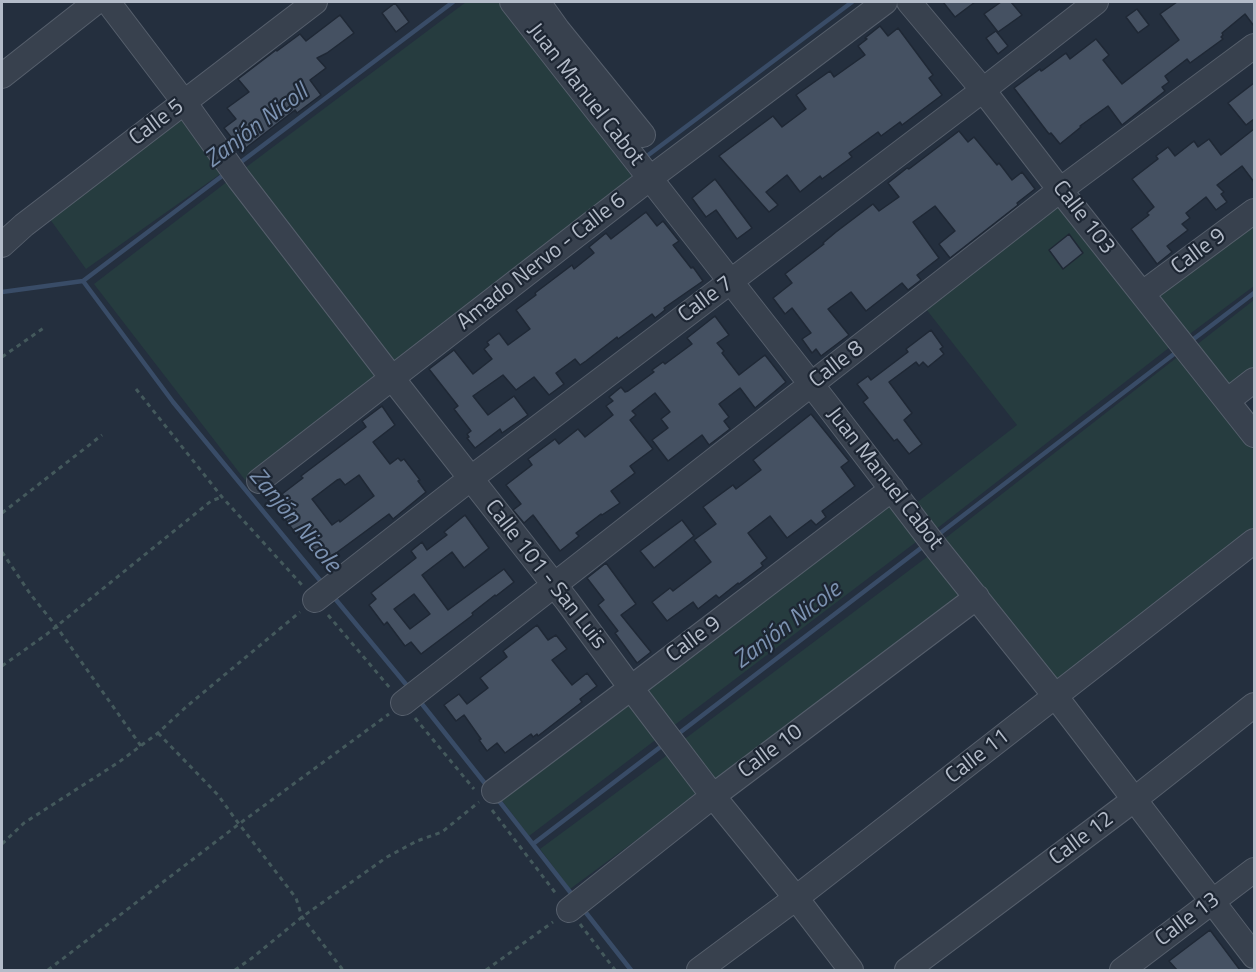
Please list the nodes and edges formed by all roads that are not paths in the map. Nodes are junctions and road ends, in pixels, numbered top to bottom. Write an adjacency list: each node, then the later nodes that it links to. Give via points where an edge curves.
1 (96, 2): 10 (street)
2 (108, 2): 12 (street, Calle 101 - San Luis)
3 (315, 2): 12 (street, Calle 5)
4 (512, 2): 14 (street, Juan Manuel Cabot)
5 (538, 2): 13 (street)
6 (885, 2): 14 (street, Amado Nervo - Calle 6)
7 (909, 2): 11 (street, Calle 103)
8 (1096, 2): 11 (street, Calle 7)
9 (1254, 46): 15 (street, Calle 8)
10 (2, 75)
11 (983, 90): 15 (street, Calle 103); 18 (street, Calle 7)
12 (184, 102): 17 (street, Calle 5); 20 (street, Calle 101 - San Luis)
13 (643, 135)
14 (649, 179): 18 (street, Juan Manuel Cabot); 20 (street, Amado Nervo - Calle 6)
15 (1060, 190): 19 (street, Calle 103); 22 (street, Calle 8)
16 (1254, 211): 19 (street, Calle 9)
17 (2, 245)
18 (730, 281): 22 (street, Juan Manuel Cabot); 25 (street, Calle 7)
19 (1143, 293): 23 (street, Calle 103)
20 (392, 378): 25 (street, Calle 101 - San Luis); 26 (street, Amado Nervo - Calle 6)
21 (1254, 380): 23 (street)
22 (812, 385): 27 (street, Juan Manuel Cabot); 29 (street, Calle 8)
23 (1227, 401): 24 (street, Calle 103)
24 (1254, 435)
25 (470, 479): 29 (street, Calle 101 - San Luis); 30 (street, Calle 7)
26 (259, 481)
27 (892, 489): 31 (street, Juan Manuel Cabot); 32 (street, Calle 9)
28 (1254, 541): 33 (street, Calle 11)
29 (554, 585): 32 (street, Calle 101 - San Luis); 34 (street, Calle 8)
30 (324, 593)
31 (977, 597): 33 (street, Juan Manuel Cabot); 36 (street, Calle 10)
32 (631, 688): 36 (street, Calle 101 - San Luis); 37 (street, Calle 9)
33 (1056, 697): 38 (street, Juan Manuel Cabot); 40 (street, Calle 11)
34 (403, 703)
35 (1254, 705): 38 (street, Calle 12)
36 (713, 796): 40 (street, Calle 101 - San Luis); 42 (street, Calle 10)
37 (486, 797)
38 (1135, 799): 41 (street, Juan Manuel Cabot); 46 (street, Calle 12)
39 (1254, 870): 41 (street, Calle 13)
40 (796, 898): 44 (street, Calle 11); 45 (street, Calle 101 - San Luis)
41 (1213, 902): 43 (street, Juan Manuel Cabot); 47 (street, Calle 13)
42 (575, 906)
43 (1254, 956)
44 (699, 970)
45 (851, 970)
46 (907, 970)
47 (1122, 970)

